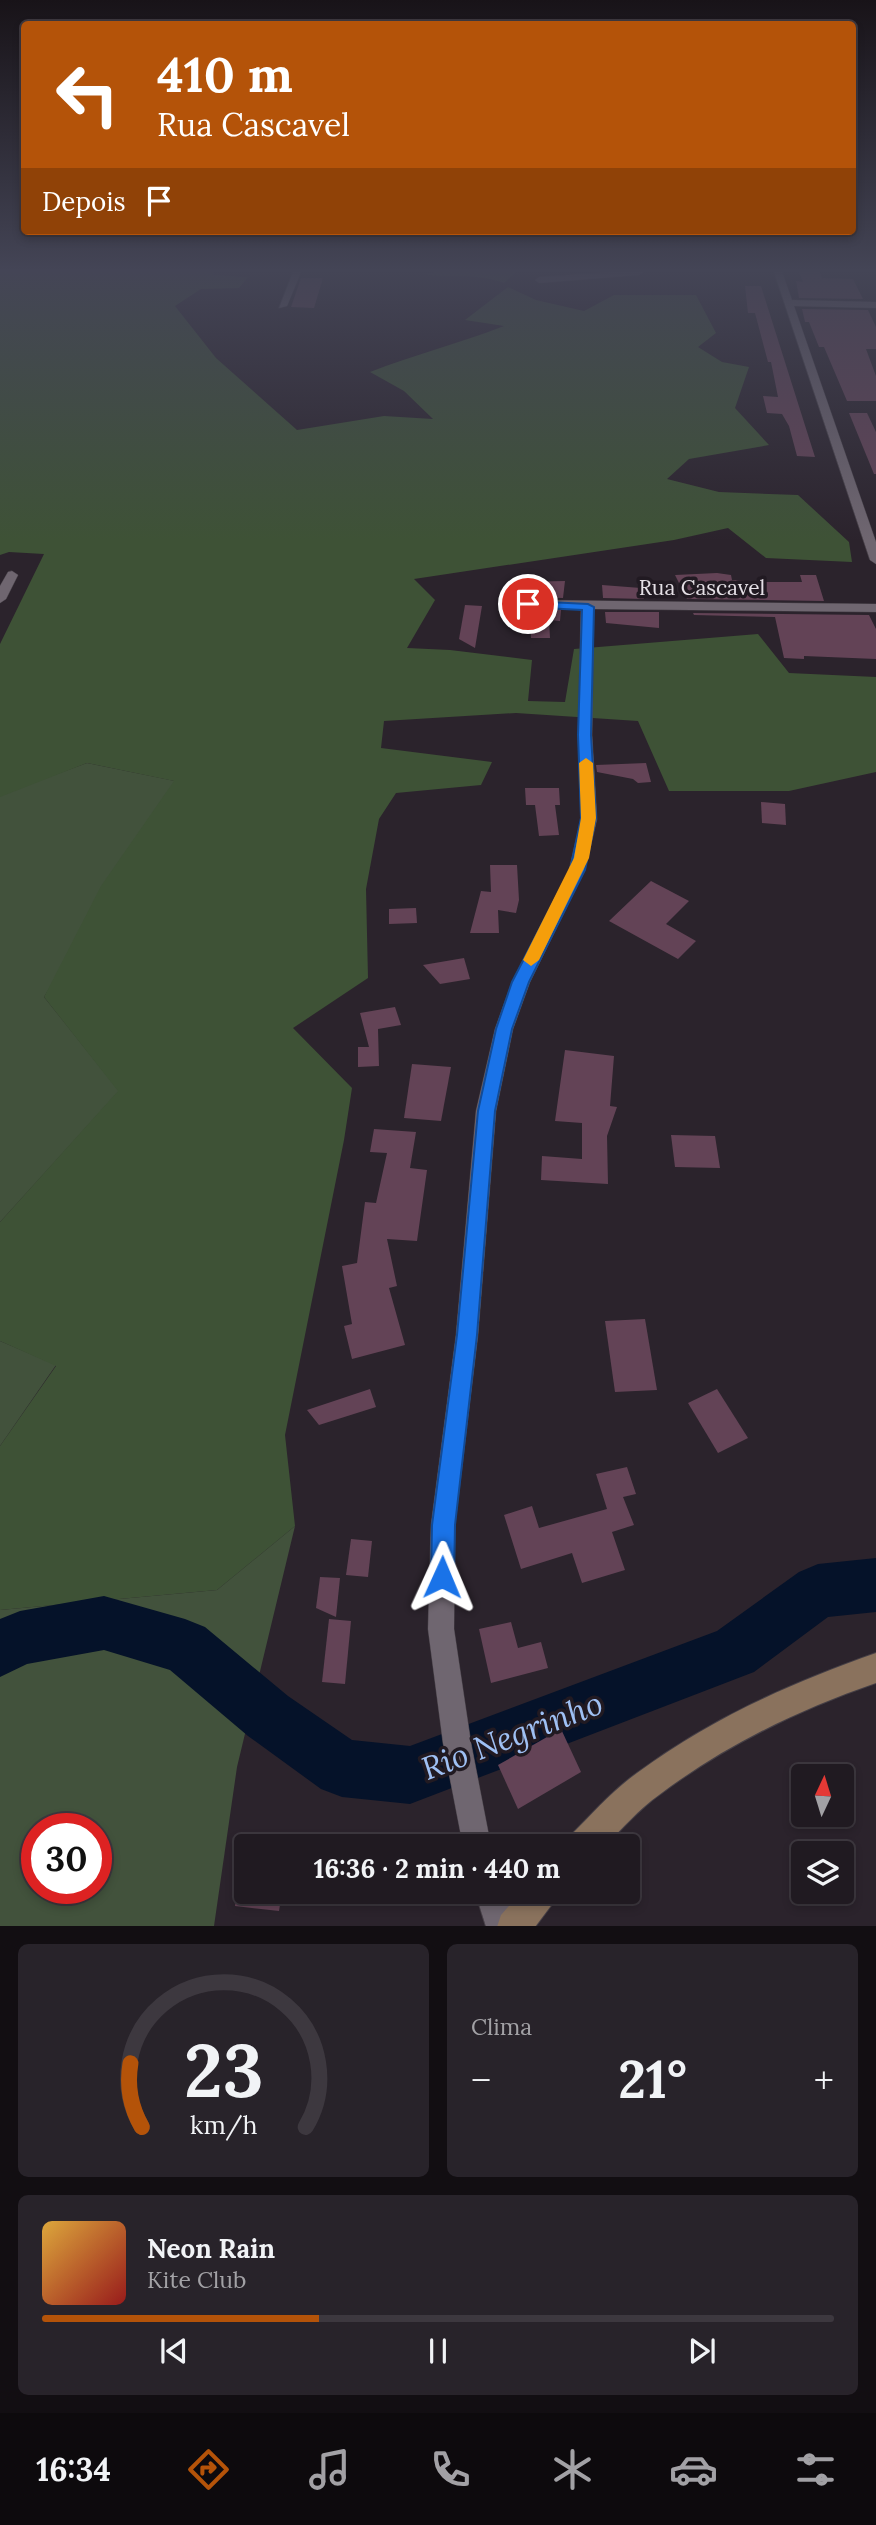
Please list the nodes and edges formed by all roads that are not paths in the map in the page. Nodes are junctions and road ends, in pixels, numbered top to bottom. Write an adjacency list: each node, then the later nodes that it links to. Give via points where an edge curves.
1 (809, 362): 2 (street)
2 (876, 560)
3 (12, 575): 4 (street)
4 (0, 599)
5 (528, 604): 6 (street, Rua Cascavel)
6 (588, 607): 7 (street, Rua Cascavel); 9 (street, via 585,735 589,818 577,870 520,982 486,1111 467,1335 443,1525 441,1629)
7 (876, 608)
8 (876, 1668): 10 (main road, via 805,1693 724,1733 646,1785)
9 (475, 1834)
10 (595, 1834)
11 (494, 1904): 13 (street)
12 (532, 1904): 14 (main road)
13 (501, 1926)
14 (514, 1926)

